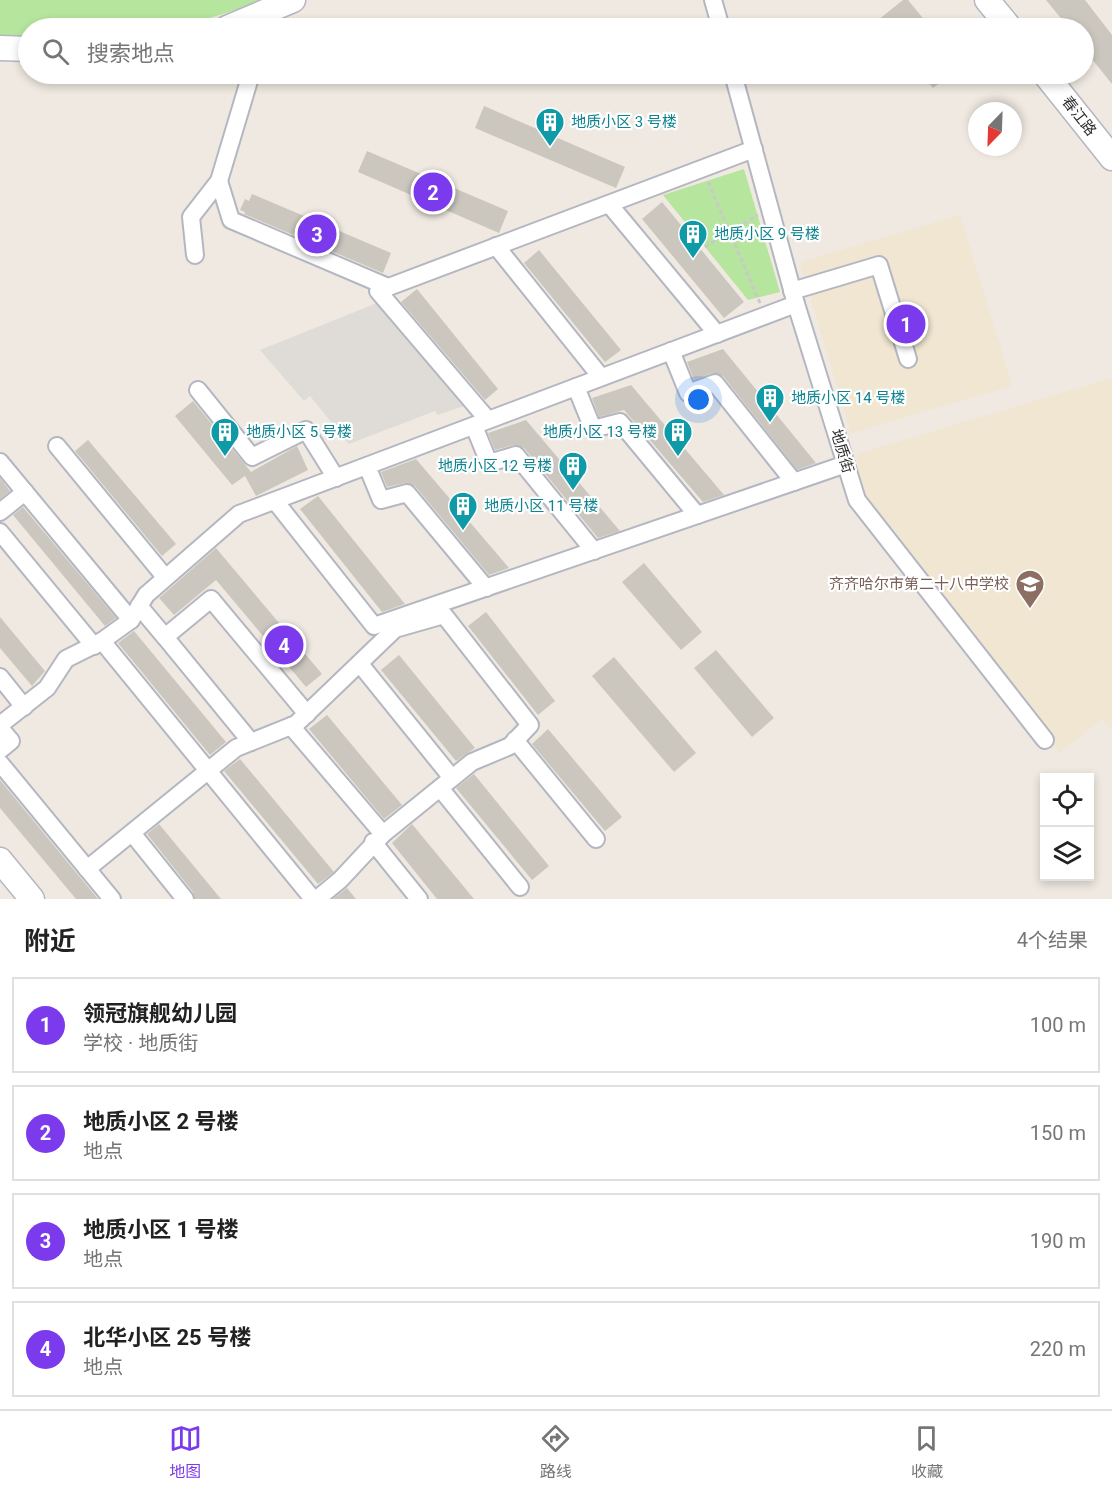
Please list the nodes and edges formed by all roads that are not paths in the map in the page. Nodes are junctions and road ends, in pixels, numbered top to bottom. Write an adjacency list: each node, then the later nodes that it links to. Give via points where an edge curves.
1 (293, 0): 4 (main road)
2 (713, 0): 5 (street)
3 (987, 0): 6 (main road)
4 (268, 18)
5 (718, 18)
6 (1002, 18)
7 (0, 48): 8 (main road)
8 (18, 49)
9 (248, 84): 14 (street)
10 (736, 84): 12 (street, 地质街)
11 (1054, 84): 13 (main road, 春江路)
12 (754, 149): 15 (street); 19 (street, 地质街)
13 (1112, 158)
14 (219, 181): 17 (street, via 191,217); 18 (street, via 231,220)
15 (609, 204): 16 (street); 20 (street)
16 (496, 246): 18 (street); 23 (street)
17 (195, 255)
18 (388, 287): 26 (street, via 378,291)
19 (794, 297): 20 (street, via 765,315); 22 (street, via 879,264); 29 (street, 地质街)
20 (717, 334): 21 (street)
21 (672, 351): 23 (street); 32 (street, via 688,393 715,383)
22 (908, 359)
23 (601, 378): 24 (street)
24 (576, 387): 26 (street); 36 (street, via 593,429 620,422)
25 (198, 390): 31 (street, via 252,457 306,430)
26 (481, 423): 30 (street); 38 (street, via 489,463 516,455)
27 (57, 446): 39 (street)
28 (0, 462): 33 (street)
29 (846, 464): 32 (street); 50 (street, 地质街, via 857,500)
30 (367, 466): 31 (street); 40 (street, via 381,500 407,493)
31 (336, 478): 34 (street)
32 (794, 482): 36 (street)
33 (25, 492): 35 (street); 41 (street)
34 (275, 501): 39 (street, via 239,514); 40 (street, via 374,626)
35 (0, 512)
36 (697, 515): 38 (street)
37 (0, 532): 43 (street)
38 (594, 551): 40 (street)
39 (165, 577): 41 (street, via 146,595)
40 (486, 588)
41 (135, 613): 42 (street); 43 (street)
42 (165, 637): 47 (street, via 211,599); 52 (street)
43 (98, 644): 46 (street, via 66,659 47,688); 55 (street)
44 (360, 664): 47 (street); 51 (street, via 395,629 444,615 530,725); 56 (street)
45 (0, 677): 46 (street)
46 (24, 706): 49 (street)
47 (307, 714): 48 (street)
48 (291, 726): 52 (street); 58 (street)
49 (0, 727): 53 (street, via 11,741)
50 (1045, 740)
51 (515, 741): 56 (street, via 472,762); 59 (street)
52 (251, 742): 55 (street, via 236,748)
53 (0, 750)
54 (0, 763): 61 (street)
55 (208, 771): 57 (street); 66 (street)
56 (446, 783): 58 (street); 62 (street)
57 (132, 833): 61 (street); 65 (street)
58 (378, 838): 67 (street); 68 (street)
59 (596, 839)
60 (0, 860): 63 (main road)
61 (87, 869): 64 (street)
62 (520, 887)
63 (32, 899)
64 (112, 899)
65 (185, 899)
66 (313, 899)
67 (317, 899)
68 (419, 899)

